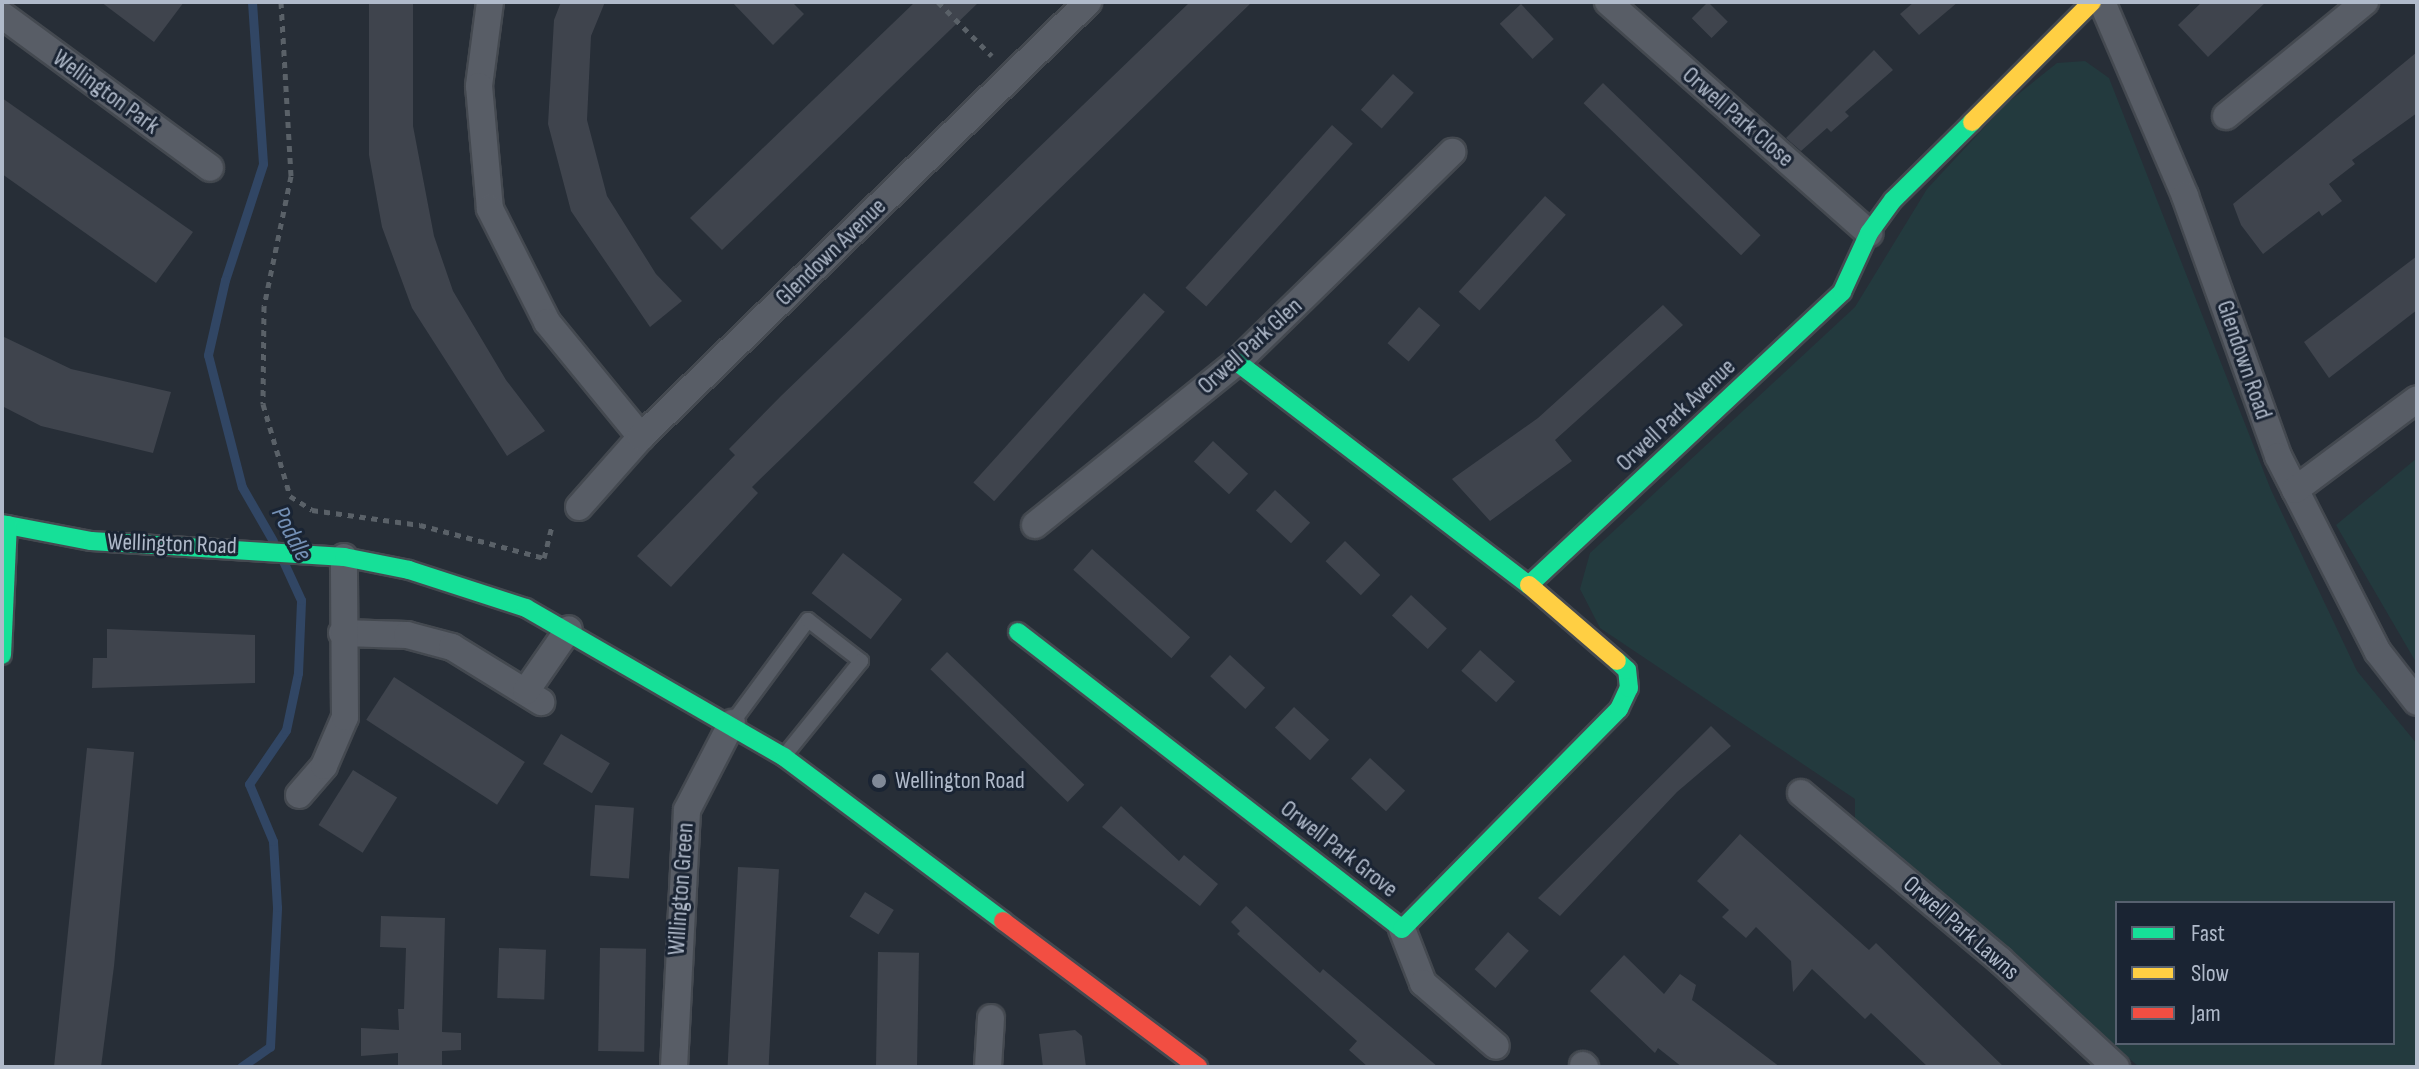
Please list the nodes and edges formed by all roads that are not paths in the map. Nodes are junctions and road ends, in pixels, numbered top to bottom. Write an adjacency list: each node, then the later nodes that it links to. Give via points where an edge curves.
1 (490, 2): 14 (street, via 479,86 490,209 547,322)
2 (1088, 2): 14 (street, Glendown Avenue)
3 (1608, 2): 11 (street, Orwell Park Close)
4 (2092, 2): 11 (street, Orwell Park Avenue, via 1893,200)
5 (2102, 2): 15 (street, Glendown Road, via 2185,196)
6 (2365, 2): 8 (street)
7 (2, 15): 10 (street, Wellington Park)
8 (2226, 116)
9 (1452, 152): 12 (street, Orwell Park Glen)
10 (210, 168)
11 (1869, 233): 20 (street, Orwell Park Avenue, via 1842,292)
12 (1237, 362): 18 (street, Orwell Park Glen); 20 (street)
13 (2417, 399): 15 (street)
14 (641, 437): 16 (street, Glendown Avenue)
15 (2295, 490): 25 (street, Glendown Road, via 2378,652)
16 (579, 507)
17 (5, 525): 19 (street, Wellington Road, via 91,541); 24 (street)
18 (1035, 525)
19 (344, 557): 21 (street, Wellington Road, via 478,590); 23 (street)
20 (1529, 585): 30 (street, Orwell Park Grove, via 1627,670 1629,688 1619,709)
21 (569, 629): 23 (street, via 534,696 452,647 407,635); 26 (street, Wellington Road)
22 (1018, 632): 30 (street, Orwell Park Grove)
23 (342, 633): 29 (street, via 345,717 324,766)
24 (2, 655)
25 (2417, 702)
26 (732, 723): 27 (street, Wellington Road); 27 (lane, via 808,620 861,661); 33 (street, Willington Green, via 687,810)
27 (784, 757): 35 (street, Wellington Road)
28 (1801, 793): 36 (street, Orwell Park Lawns, via 2000,960)
29 (299, 795)
30 (1402, 929): 32 (street, via 1423,983)
31 (991, 1018): 34 (street)
32 (1496, 1046)
33 (674, 1067)
34 (988, 1067)
35 (1198, 1067)
36 (2116, 1067)

